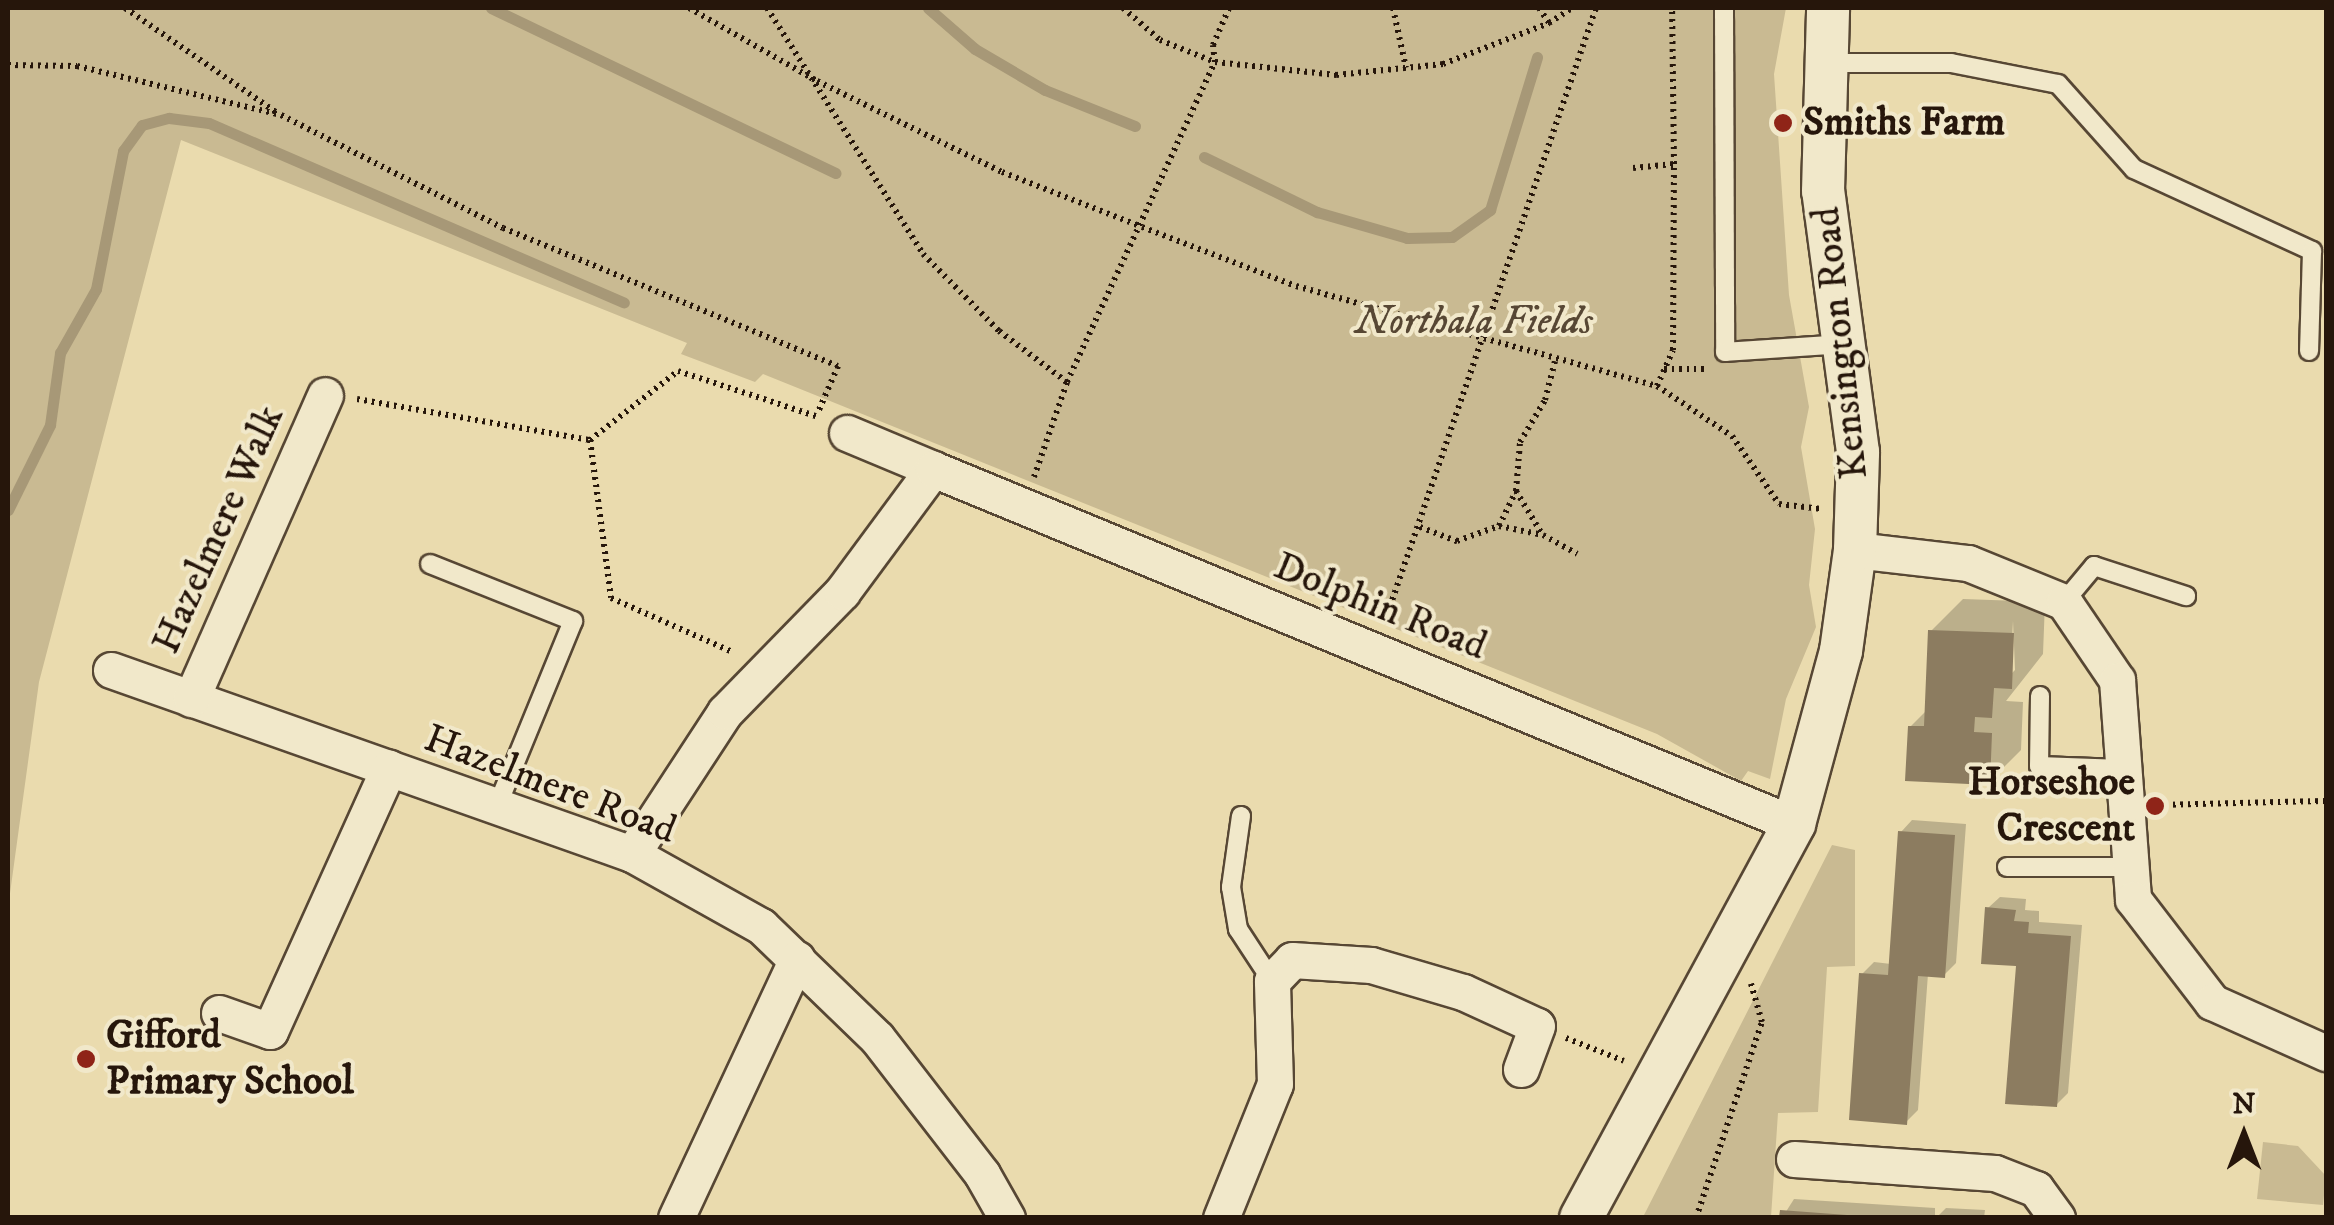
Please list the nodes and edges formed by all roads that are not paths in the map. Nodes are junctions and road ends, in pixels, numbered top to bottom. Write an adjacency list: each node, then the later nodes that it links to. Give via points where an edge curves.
1 (1724, 8): 4 (lane, via 1725,352)
2 (1828, 8): 3 (street, Kensington Road)
3 (1825, 63): 4 (street, Kensington Road, via 1823,191); 5 (lane, via 1951,63 2058,84 2134,169 2312,250)
4 (1847, 344): 9 (street, Kensington Road, via 1858,440)
5 (2309, 351)
6 (324, 394): 15 (street, Hazelmere Walk)
7 (832, 425): 8 (street, Dolphin Road)
8 (932, 469): 20 (street, Dolphin Road); 21 (street, via 842,592 725,712)
9 (1855, 550): 12 (street, via 1968,563); 20 (street, Kensington Road, via 1829,706)
10 (430, 564): 18 (lane, via 573,620)
11 (2186, 596): 12 (lane, via 2094,566)
12 (2064, 602): 17 (street, via 2116,680)
13 (112, 670): 15 (street, Hazelmere Road)
14 (2040, 696): 17 (lane, via 2039,766)
15 (191, 699): 16 (street, Hazelmere Road)
16 (389, 768): 18 (street, Hazelmere Road); 26 (street, via 270,1031)
17 (2122, 769): 22 (street)
18 (496, 806): 21 (street, Hazelmere Road)
19 (1241, 816): 25 (lane, via 1231,887 1238,929)
20 (1794, 824): 33 (street, Kensington Road)
21 (632, 854): 24 (street, Hazelmere Road, via 761,926)
22 (2130, 867): 23 (lane); 27 (street, via 2134,899 2212,1002)
23 (2007, 868)
24 (798, 959): 30 (street); 31 (street, Hazelmere Road, via 876,1038 982,1174)
25 (1272, 981): 28 (street, via 1292,960 1371,965 1463,992 1537,1026); 32 (street, via 1275,1084)
26 (219, 1013)
27 (2326, 1053)
28 (1521, 1069)
29 (1794, 1159): 34 (street, via 1995,1173 2036,1189)
30 (676, 1218)
31 (1006, 1218)
32 (1221, 1218)
33 (1581, 1218)
34 (2057, 1218)

